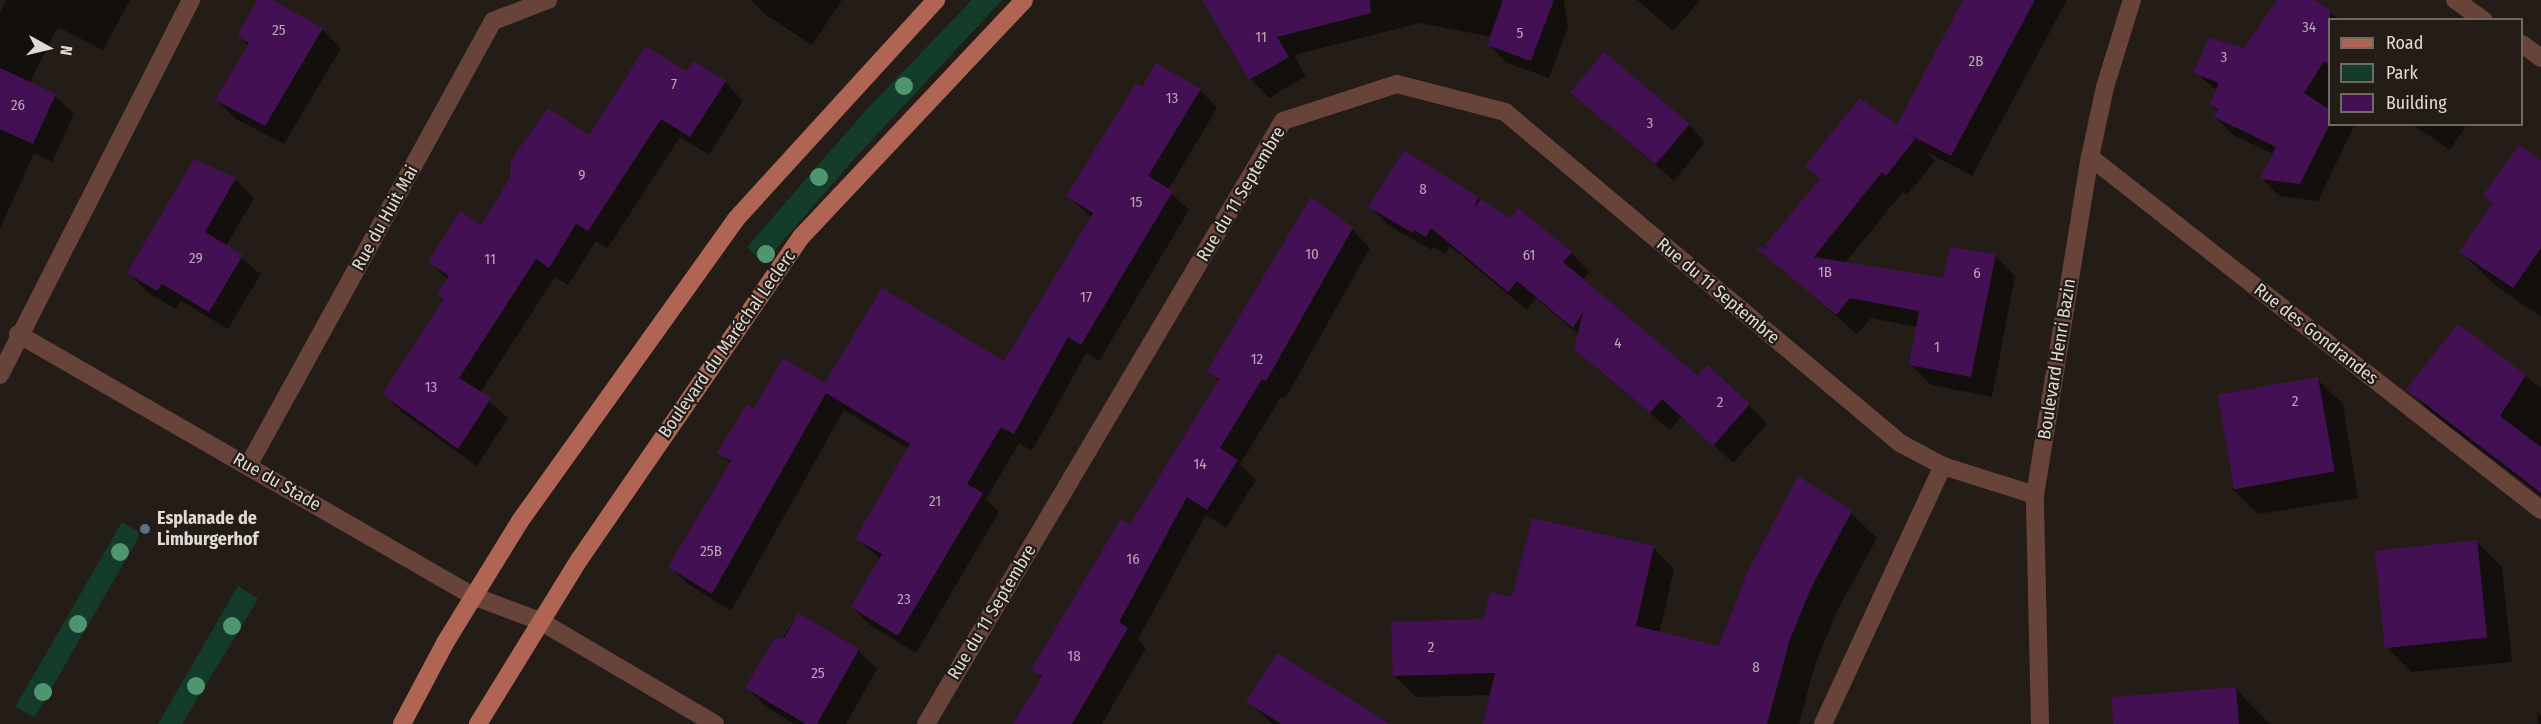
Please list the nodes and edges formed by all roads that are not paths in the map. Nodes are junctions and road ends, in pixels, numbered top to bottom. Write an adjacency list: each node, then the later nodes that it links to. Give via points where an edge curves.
1 (191, 0): 11 (street)
2 (548, 0): 13 (street, Rue du Huit Mai, via 493,21)
3 (936, 0): 17 (main road, via 736,219 520,521)
4 (1024, 0): 18 (main road, Boulevard du Maréchal Leclerc, via 801,237)
5 (2132, 0): 10 (street, Boulevard Henri Bazin, via 2105,87)
6 (2455, 0): 7 (street)
7 (2481, 18)
8 (2523, 45): 9 (street)
9 (2541, 58)
10 (2090, 158): 15 (street, Boulevard Henri Bazin); 16 (street, Rue des Gondrandes)
11 (18, 334): 12 (street); 13 (street, Rue du Stade)
12 (0, 375)
13 (248, 466): 17 (street, Rue du Stade)
14 (1943, 466): 15 (street, Rue du 11 Septembre); 22 (street, Rue du 11 Septembre, via 1900,443 1505,112 1397,84 1283,122); 23 (street)
15 (2035, 495): 24 (street, Boulevard Henri Bazin)
16 (2541, 510)
17 (473, 596): 18 (street, Rue du Stade); 19 (main road)
18 (540, 621): 20 (main road, Boulevard du Maréchal Leclerc); 21 (street)
19 (402, 724)
20 (478, 724)
21 (715, 724)
22 (926, 724)
23 (1822, 724)
24 (2040, 724)

